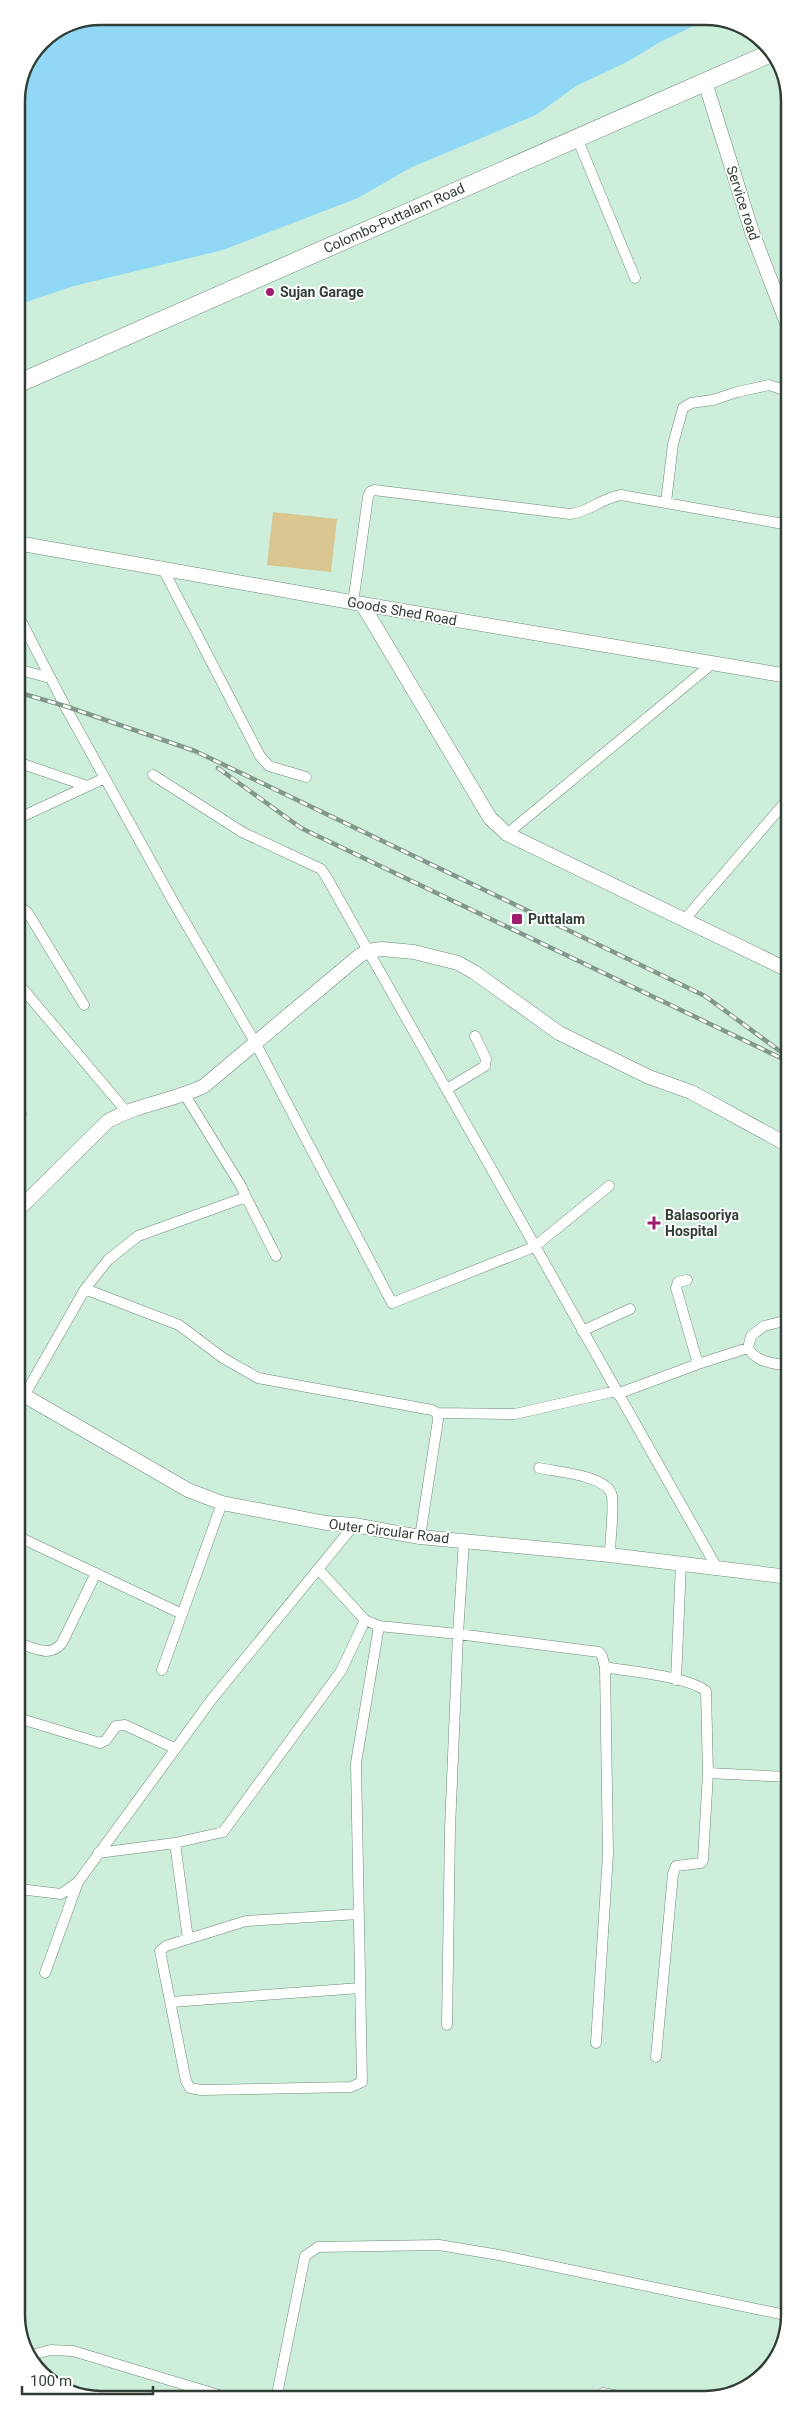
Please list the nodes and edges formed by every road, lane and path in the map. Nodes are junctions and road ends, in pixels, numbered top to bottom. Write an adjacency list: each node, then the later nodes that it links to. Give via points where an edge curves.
1 (766, 56): 2 (highway, Colombo-Puttalam Road)
2 (705, 82): 3 (highway, Colombo-Puttalam Road); 5 (street, Service road, via 752,232)
3 (577, 138): 4 (street); 6 (highway, Colombo-Puttalam Road)
4 (635, 278)
5 (781, 307)
6 (25, 380)
7 (781, 390): 8 (street, via 769,385 713,400 690,402 683,408 673,444)
8 (666, 502): 9 (street); 12 (street, via 614,496 570,514 374,490 368,497)
9 (781, 523)
10 (25, 544): 11 (street, Goods Shed Road)
11 (163, 569): 12 (street, Goods Shed Road); 21 (street, via 260,756 269,766)
12 (358, 604): 14 (street, Goods Shed Road); 25 (street, via 490,818)
13 (25, 629): 17 (street)
14 (713, 663): 16 (street, Goods Shed Road); 25 (street)
15 (25, 671): 17 (street)
16 (781, 675)
17 (50, 678): 20 (street)
18 (25, 765): 22 (street)
19 (152, 775): 28 (street, via 242,832 321,869)
20 (105, 778): 22 (street); 33 (street)
21 (306, 778)
22 (88, 786): 24 (street)
23 (781, 807): 27 (street)
24 (25, 815)
25 (507, 834): 27 (street)
26 (25, 911): 31 (street)
27 (685, 919): 29 (street)
28 (368, 951): 33 (street); 34 (street); 37 (street, via 382,948 414,952 458,963 559,1033 649,1077 691,1092)
29 (781, 967)
30 (25, 990): 36 (street)
31 (84, 1005)
32 (475, 1036): 34 (street, via 486,1059 485,1066)
33 (256, 1044): 35 (street, via 204,1086); 41 (street, via 392,1302)
34 (446, 1089): 41 (street)
35 (185, 1095): 36 (street); 39 (street)
36 (126, 1111): 40 (street, via 108,1121)
37 (781, 1141)
38 (609, 1186): 41 (street)
39 (246, 1197): 42 (street); 44 (street, via 138,1236 108,1260)
40 (25, 1203)
41 (534, 1247): 47 (street)
42 (276, 1256)
43 (687, 1280): 49 (street, via 678,1282 676,1288)
44 (85, 1289): 51 (street); 54 (street, via 179,1325 223,1358 258,1378)
45 (630, 1309): 47 (street)
46 (781, 1322): 48 (street, via 764,1326 751,1336)
47 (582, 1330): 52 (street)
48 (748, 1348): 49 (street); 50 (street, via 759,1360)
49 (698, 1364): 52 (street)
50 (781, 1365)
51 (25, 1387)
52 (616, 1392): 54 (street, via 515,1414); 63 (street)
53 (25, 1396): 56 (street, Outer Circular Road, via 188,1490)
54 (437, 1413): 58 (street)
55 (539, 1468): 61 (street, via 598,1480 607,1487 612,1496)
56 (222, 1503): 57 (street, Outer Circular Road, via 326,1523); 67 (street)
57 (354, 1525): 58 (street, Outer Circular Road); 64 (street)
58 (420, 1537): 60 (street, Outer Circular Road)
59 (25, 1540): 65 (street)
60 (464, 1540): 61 (street, Outer Circular Road); 70 (street)
61 (610, 1555): 62 (street, Outer Circular Road)
62 (682, 1564): 63 (street, Outer Circular Road); 74 (street)
63 (717, 1568): 66 (street, Outer Circular Road)
64 (319, 1570): 68 (street); 76 (street)
65 (96, 1573): 67 (street); 71 (street, via 57,1650 50,1652)
66 (781, 1576)
67 (182, 1614): 73 (street)
68 (365, 1620): 69 (street); 79 (street, via 341,1671 223,1832)
69 (379, 1626): 70 (street); 83 (street, via 356,1763)
70 (458, 1634): 72 (street, via 599,1652); 88 (street, via 450,1829)
71 (25, 1645)
72 (605, 1667): 74 (street); 89 (street, via 608,1854)
73 (162, 1670)
74 (676, 1680): 77 (street, via 698,1685 706,1691)
75 (25, 1720): 76 (street, via 100,1743 116,1726 125,1725)
76 (174, 1748): 80 (street)
77 (708, 1773): 78 (street); 90 (street, via 703,1860 676,1866 673,1874)
78 (781, 1777)
79 (175, 1843): 80 (street); 84 (street)
80 (98, 1852): 81 (street)
81 (78, 1882): 82 (street, via 61,1894); 85 (street)
82 (25, 1890)
83 (359, 1914): 84 (street, via 246,1921); 86 (street)
84 (188, 1939): 87 (street, via 160,1951 160,1963)
85 (45, 1973)
86 (360, 1988): 87 (street); 87 (street, via 362,2082 351,2087 190,2088)
87 (171, 2002)
88 (447, 2025)
89 (596, 2043)
90 (656, 2057)
91 (781, 2314): 94 (street, via 439,2245 318,2246 305,2256)
92 (37, 2354): 93 (street, via 51,2350 74,2351)
93 (206, 2391)
94 (278, 2391)

